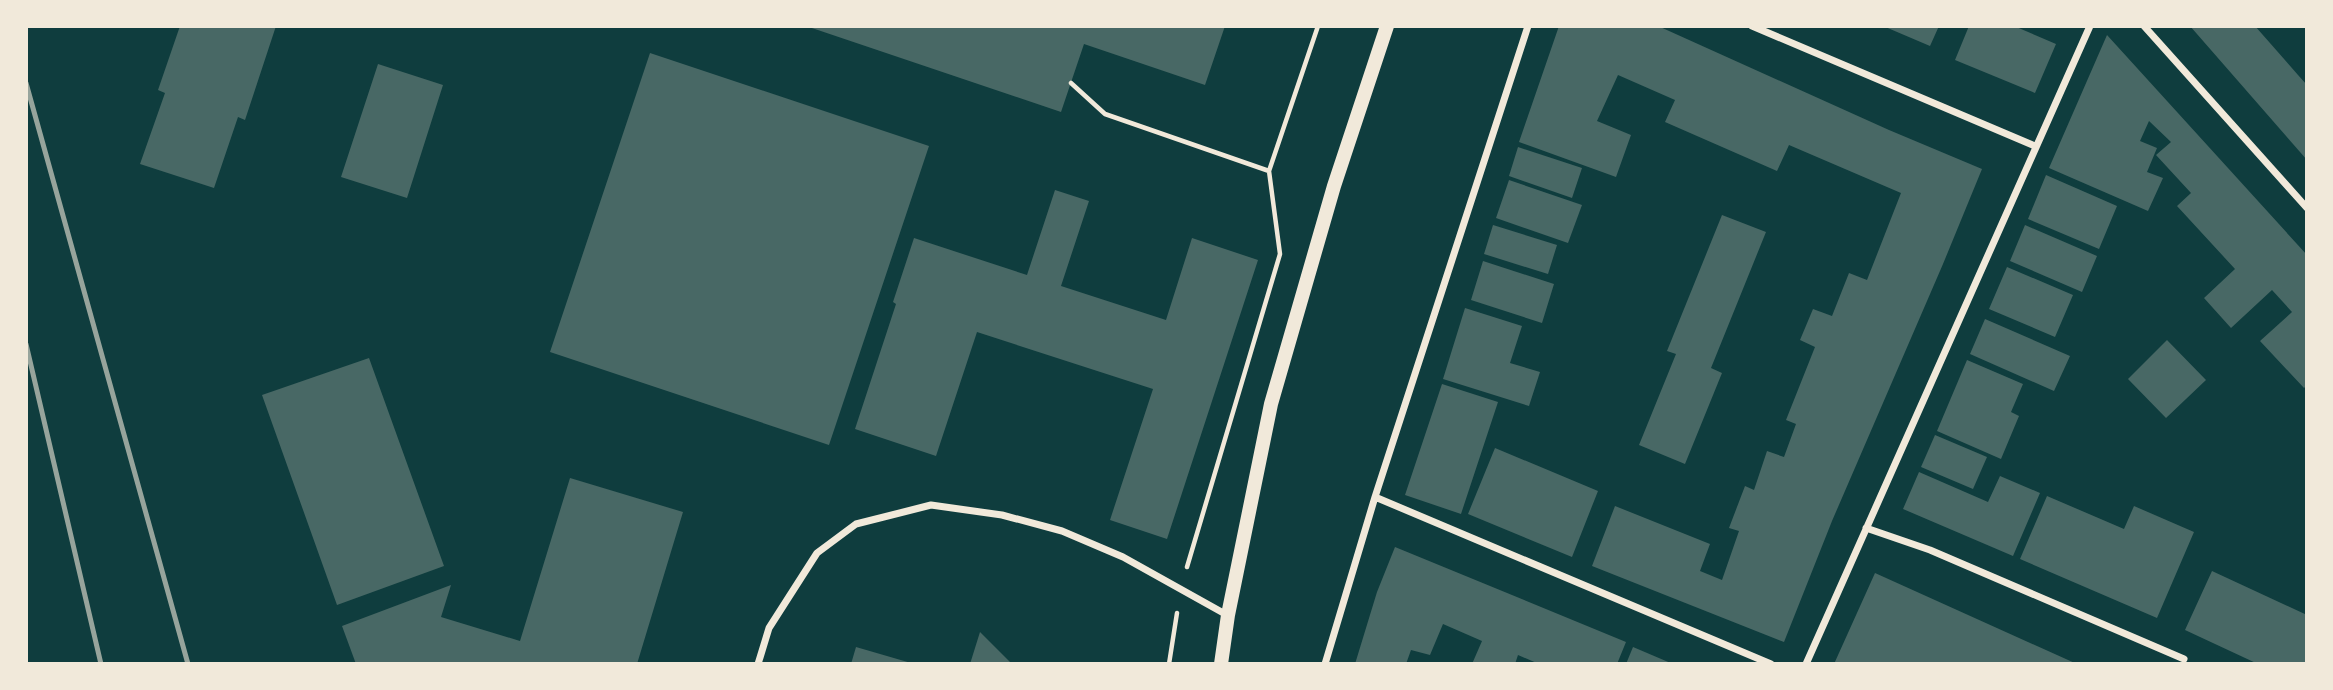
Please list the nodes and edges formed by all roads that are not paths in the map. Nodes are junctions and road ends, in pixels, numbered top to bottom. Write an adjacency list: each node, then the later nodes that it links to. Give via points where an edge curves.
1 (1387, 26): 10 (main road, via 1270,404)
2 (1528, 26): 8 (street)
3 (1752, 26): 6 (street)
4 (2090, 26): 6 (street)
5 (2144, 26): 7 (street)
6 (2035, 146): 9 (street)
7 (2307, 208)
8 (1375, 497): 14 (street); 15 (street)
9 (1866, 528): 11 (street, via 1930,550); 16 (street)
10 (1228, 615): 12 (main road); 13 (street, via 1123,557 1062,531 1002,515 931,505 856,524 817,553 769,628)
11 (2184, 659)
12 (1223, 662)
13 (758, 664)
14 (1325, 664)
15 (1772, 664)
16 (1806, 664)

